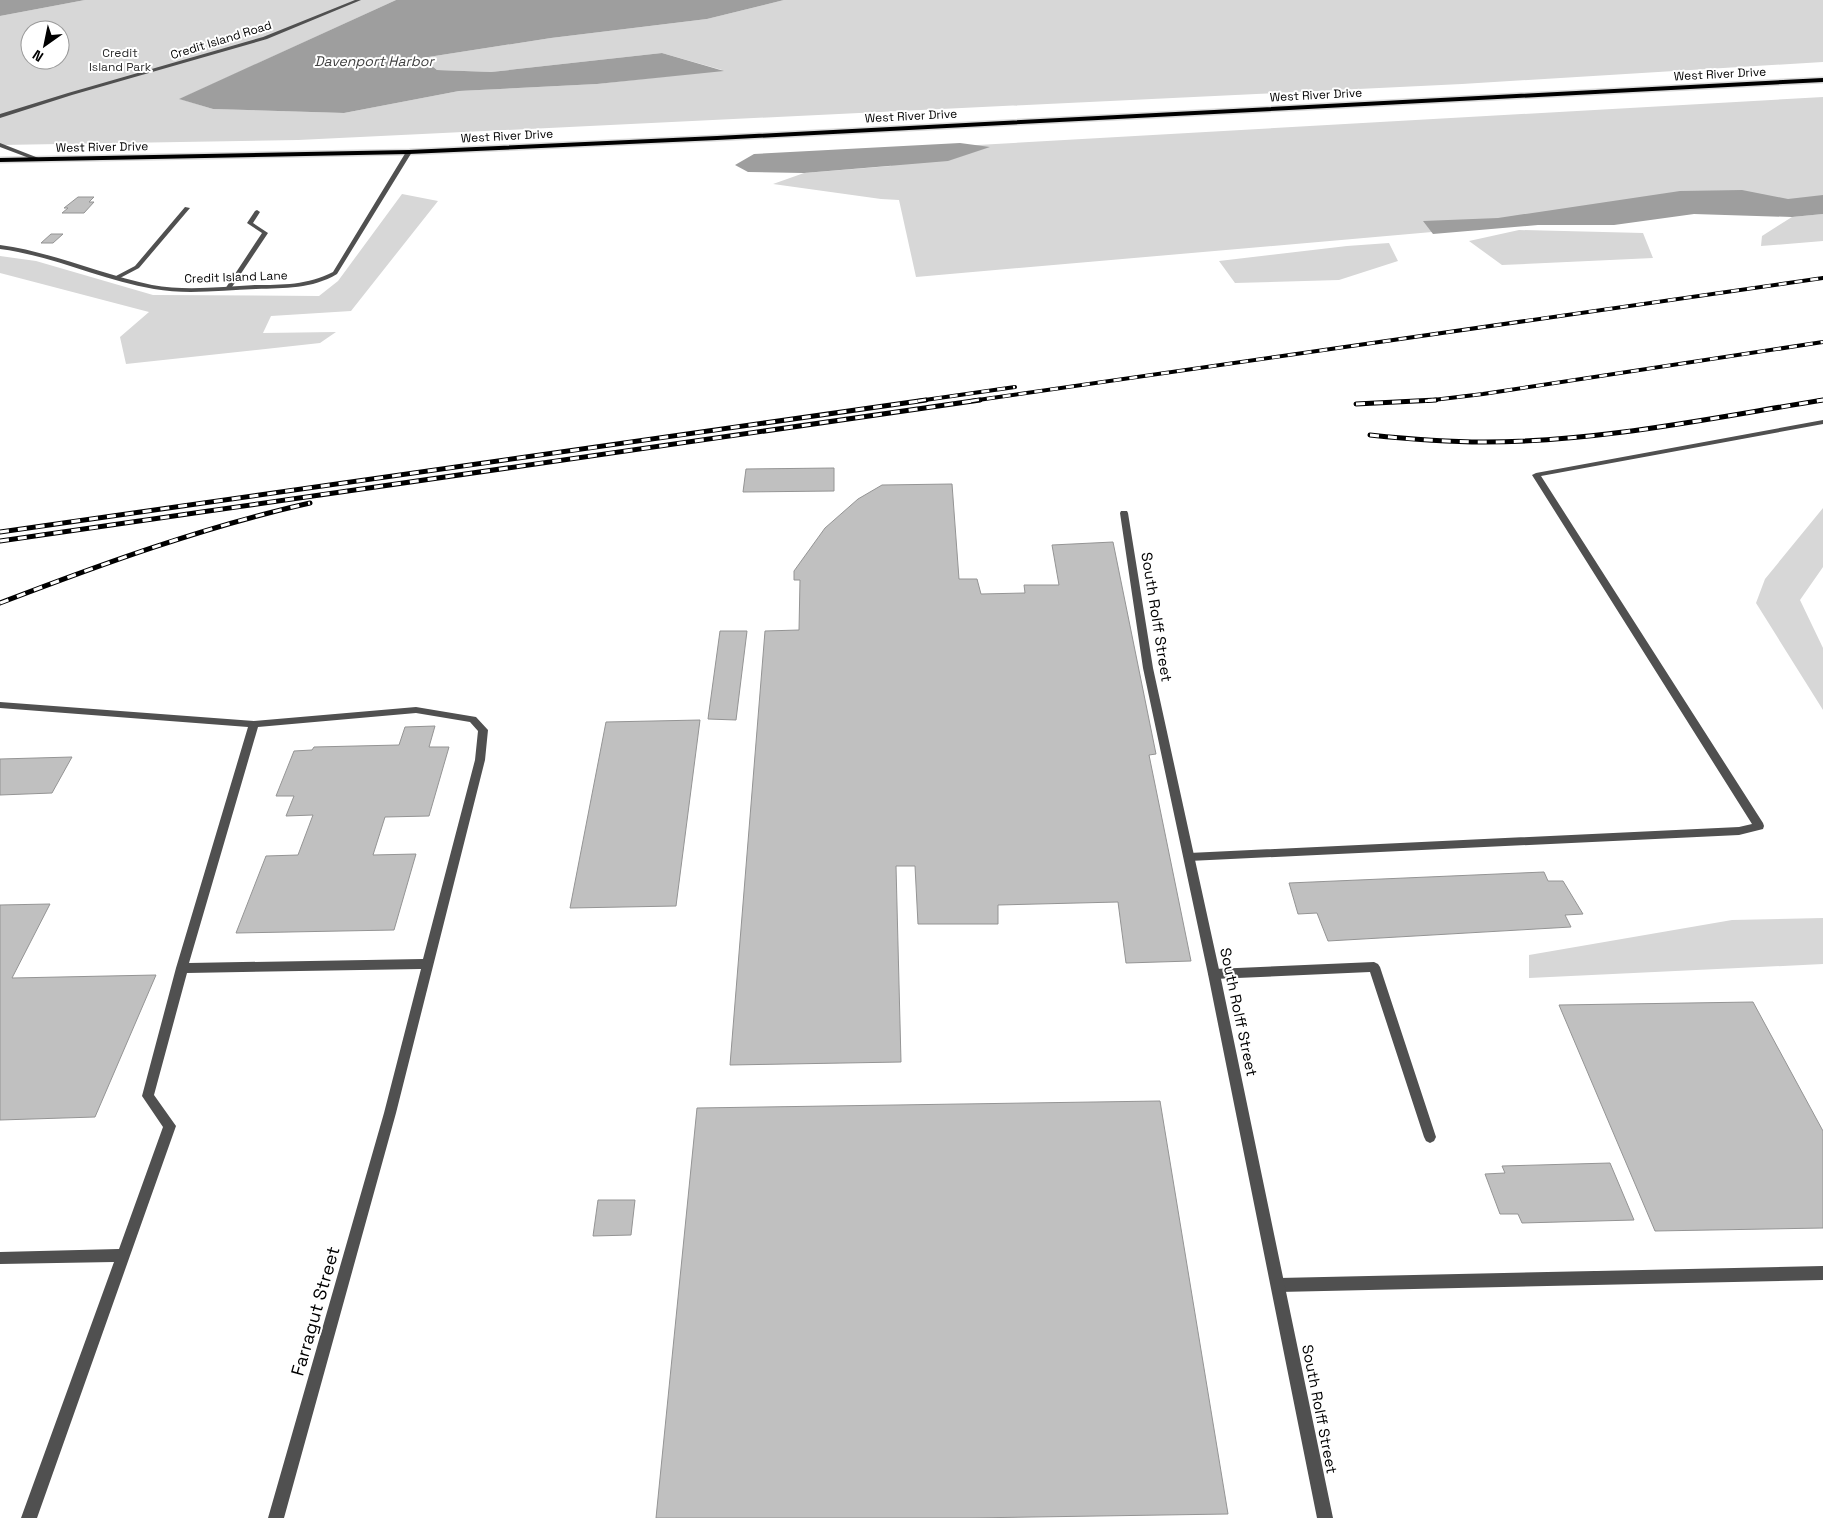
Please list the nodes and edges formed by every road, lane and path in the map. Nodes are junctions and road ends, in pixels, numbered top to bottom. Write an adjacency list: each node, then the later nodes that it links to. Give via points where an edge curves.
1 (359, 0): 3 (street, Credit Island Road, via 265,38)
2 (1823, 80): 5 (main road, West River Drive)
3 (2, 116)
4 (0, 145): 7 (street)
5 (409, 152): 7 (main road, West River Drive); 12 (street, Credit Island Lane, via 335,273 298,286)
6 (0, 160): 7 (main road, West River Drive)
7 (39, 160)
8 (187, 208): 11 (street, via 137,268)
9 (257, 212): 12 (street, via 250,223 265,233)
10 (0, 247): 11 (street, Credit Island Lane, via 45,255)
11 (118, 277): 12 (street, Credit Island Lane, via 155,288)
12 (228, 288)
13 (1823, 422): 17 (street, via 1536,475 1759,826 1739,832)
14 (1124, 513): 17 (street, South Rolff Street, via 1148,668)
15 (0, 705): 16 (street, Farragut Street)
16 (254, 724): 18 (street, Farragut Street, via 416,710 473,719 483,730 480,760); 19 (street)
17 (1189, 857): 20 (street, South Rolff Street)
18 (427, 964): 19 (street); 27 (street, Farragut Street, via 390,1113)
19 (182, 968): 22 (street, via 148,1096 170,1126)
20 (1214, 974): 21 (street, via 1374,967); 25 (street, South Rolff Street)
21 (1430, 1137)
22 (124, 1255): 23 (street); 26 (street)
23 (0, 1258)
24 (1823, 1273): 25 (street)
25 (1279, 1285): 28 (street, South Rolff Street)
26 (29, 1518)
27 (276, 1518)
28 (1324, 1518)

